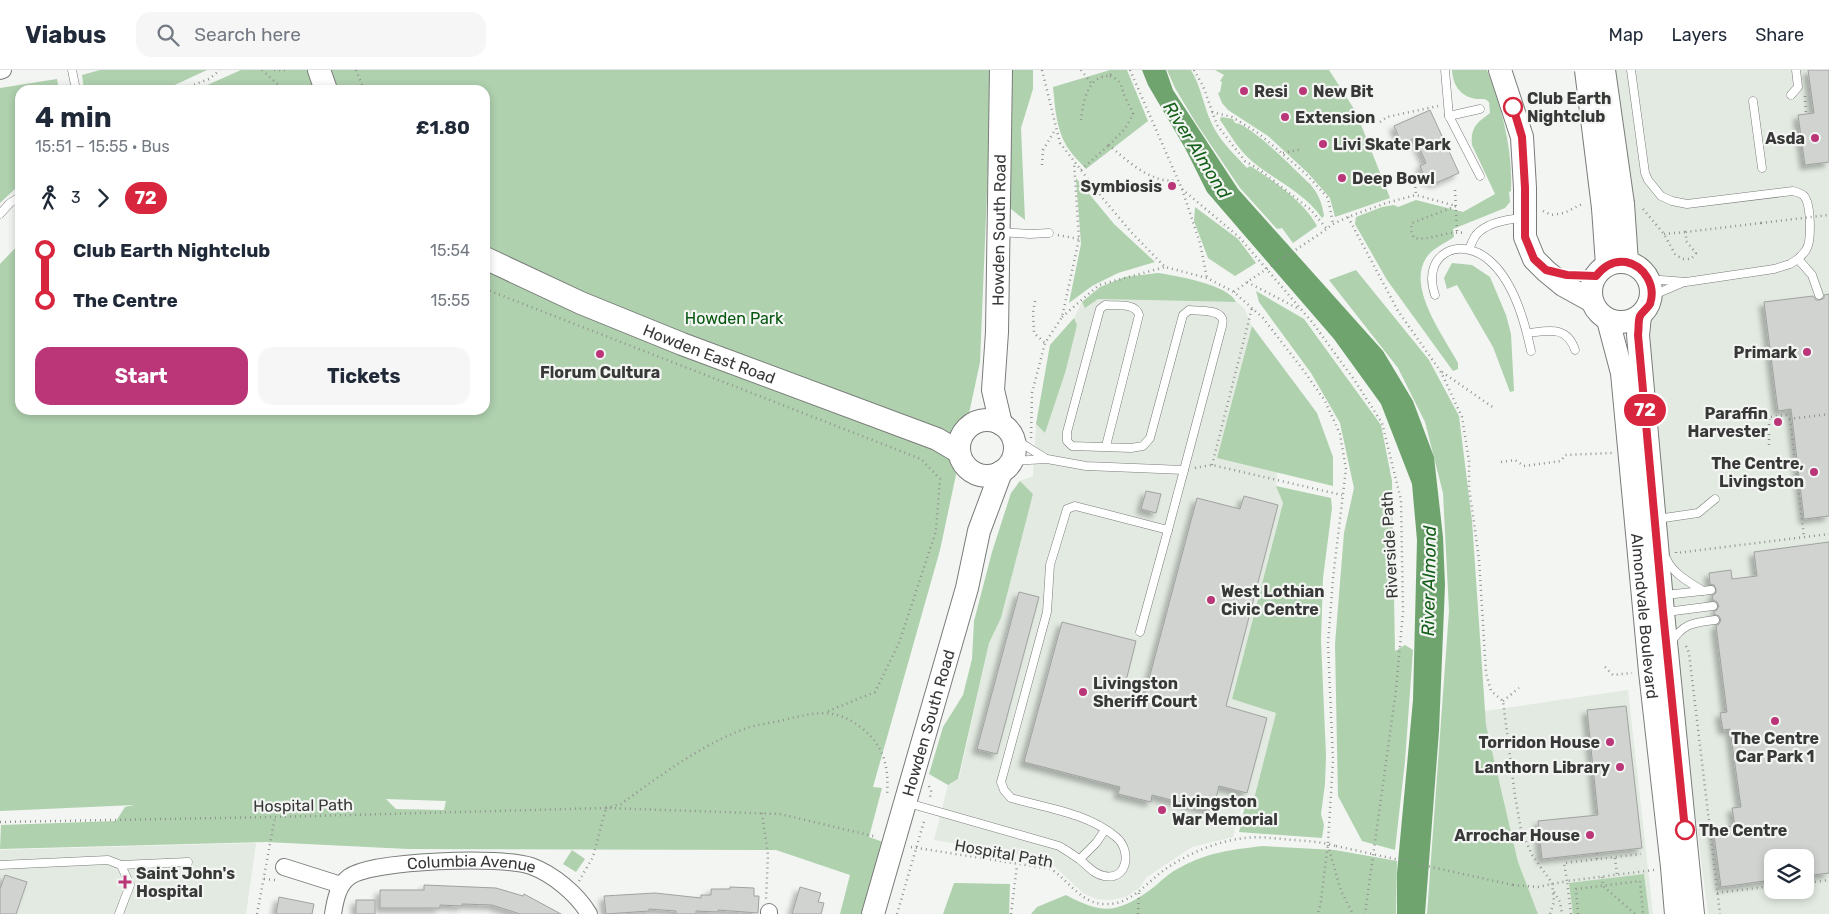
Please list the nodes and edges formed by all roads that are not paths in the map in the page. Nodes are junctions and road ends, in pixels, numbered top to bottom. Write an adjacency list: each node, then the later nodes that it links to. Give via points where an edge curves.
1 (72, 70): 10 (lane)
2 (319, 70): 11 (street)
3 (1001, 70): 22 (street, Howden South Road)
4 (1445, 70): 15 (lane)
5 (1500, 70): 21 (street, via 1522,137)
6 (1586, 70): 19 (street, bridge)
7 (1604, 70): 19 (street, bridge)
8 (1631, 70): 25 (lane, via 1644,173 1661,196 1687,204 1793,191 1800,193 1805,197 1809,210 1810,241)
9 (1796, 70): 12 (lane, via 1798,87)
10 (75, 85)
11 (324, 85)
12 (1790, 95)
13 (1753, 101): 16 (lane)
14 (1480, 109): 15 (lane)
15 (1449, 116): 17 (lane)
16 (1762, 168)
17 (1480, 176)
18 (15, 200): 20 (lane)
19 (1622, 205): 27 (street)
20 (0, 214)
21 (1525, 218): 24 (lane, via 1493,224 1476,236); 28 (street, via 1525,237 1534,259)
22 (999, 232): 23 (lane); 39 (street, Howden South Road)
23 (1050, 233)
24 (1469, 249): 31 (lane, via 1450,250 1439,259 1432,270 1431,283); 36 (lane, via 1489,260 1500,273 1522,314)
25 (1798, 259): 29 (lane, via 1774,270); 32 (lane, via 1812,274)
26 (490, 260): 42 (street, Howden East Road, via 580,303 682,344 937,439)
27 (1610, 268): 28 (street, via 1567,275); 30 (street, via 1636,266 1643,271); 33 (street, via 1592,284)
28 (1546, 270): 33 (street)
29 (1686, 282): 30 (lane); 30 (lane)
30 (1650, 287): 34 (street, via 1650,304)
31 (1435, 295)
32 (1819, 295)
33 (1592, 301): 35 (street)
34 (1640, 316): 35 (street, via 1624,322); 49 (street, Almondvale Boulevard, via 1638,335)
35 (1608, 320): 52 (street, Almondvale Boulevard, via 1622,373)
36 (1528, 333): 37 (lane); 38 (lane, via 1561,332 1568,335)
37 (1531, 350)
38 (1575, 350)
39 (994, 390): 40 (street, Howden South Road); 41 (street, Howden South Road)
40 (979, 421): 41 (street, via 990,420); 42 (street, Howden South Road, via 966,429)
41 (1007, 431): 44 (lane); 45 (street, Howden South Road, via 1014,454)
42 (960, 444): 47 (street, via 965,466)
43 (1106, 446): 43 (lane, via 1072,446 1066,441 1100,309 1105,305 1128,306 1135,308 1139,315); 46 (lane, via 1139,448 1147,442 1183,315 1189,310 1214,313 1222,318 1221,330)
44 (1047, 459): 45 (lane); 46 (lane, via 1086,466)
45 (1006, 467): 47 (street, via 984,476); 51 (street, Howden South Road)
46 (1184, 470): 50 (lane)
47 (976, 474): 51 (street, Howden South Road)
48 (1715, 499): 49 (lane, via 1698,513)
49 (1656, 527): 52 (street, Almondvale Boulevard); 52 (lane, via 1668,564 1681,577 1707,590)
50 (1168, 530): 55 (lane); 58 (lane, via 1075,506 1067,509 1050,565 1047,612 1000,782 1012,798 1081,817)
51 (979, 531): 57 (street, Howden South Road, via 967,588)
52 (1653, 605): 53 (lane); 56 (street, Almondvale Boulevard); 69 (street, Almondvale Boulevard)
53 (1713, 606)
54 (1715, 620): 56 (lane, via 1690,623 1672,641)
55 (1140, 632)
56 (1667, 653): 70 (street, Almondvale Boulevard)
57 (896, 801): 59 (lane, via 1059,846); 65 (street, Howden South Road)
58 (1105, 830): 59 (lane); 59 (lane, via 1115,836 1124,848 1126,854 1122,870 1105,877 1092,871)
59 (1080, 859)
60 (188, 862): 62 (lane)
61 (0, 865): 62 (lane, via 108,860)
62 (121, 865): 66 (lane, via 130,885)
63 (284, 867): 64 (street)
64 (341, 885): 67 (street); 68 (street, Columbia Avenue, via 358,872 385,865 506,861 530,865 553,877)
65 (876, 912)
66 (120, 914)
67 (333, 914)
68 (590, 914)
69 (1676, 914)
70 (1694, 914)

